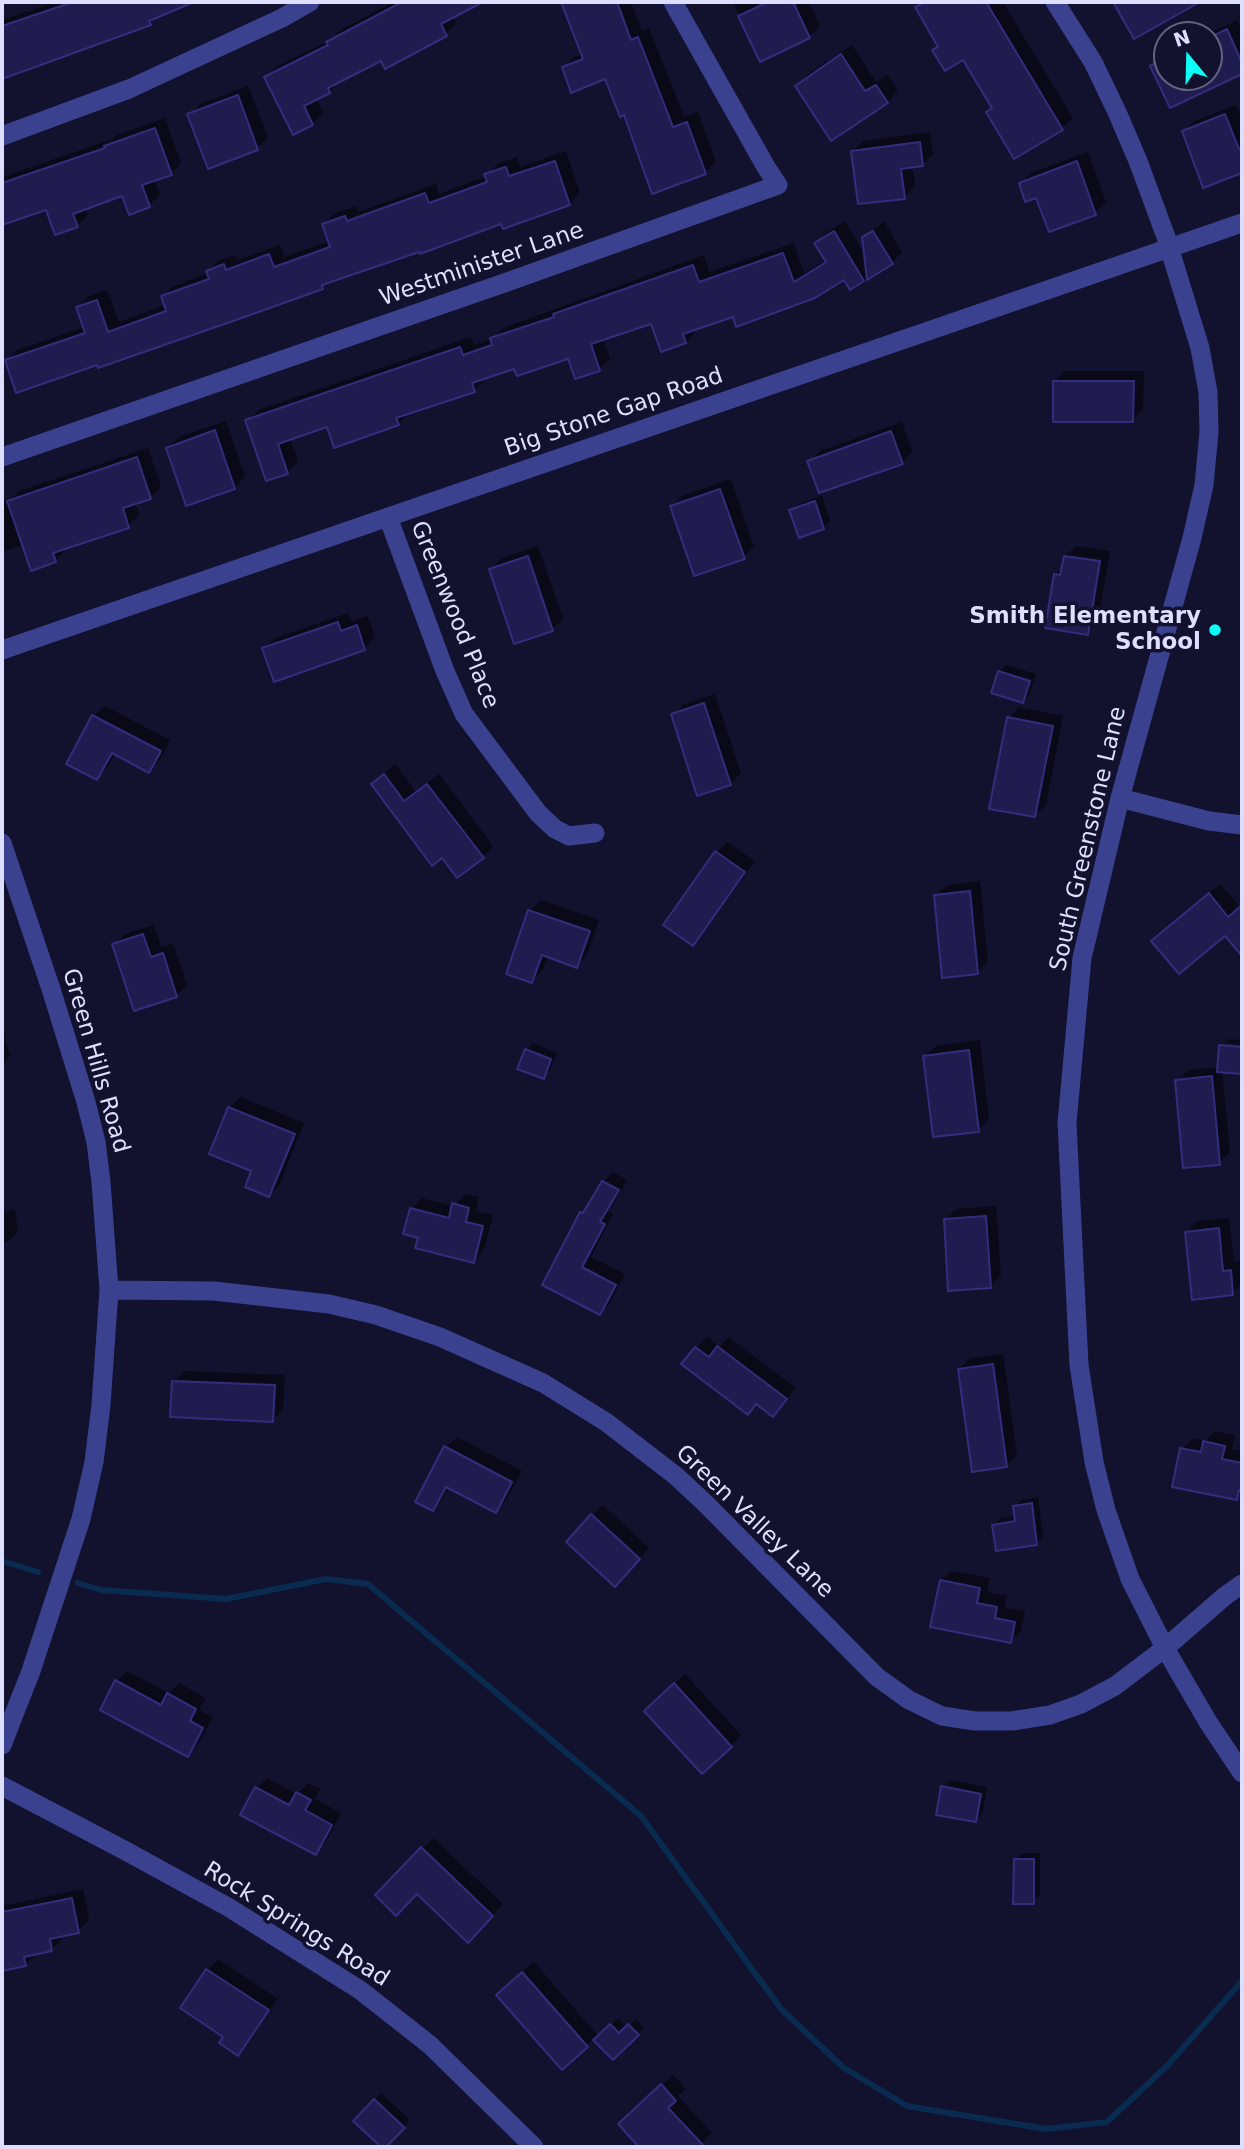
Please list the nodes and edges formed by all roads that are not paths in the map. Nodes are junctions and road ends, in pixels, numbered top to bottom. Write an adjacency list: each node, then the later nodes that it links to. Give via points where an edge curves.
1 (310, 2): 4 (street, via 129,89)
2 (673, 2): 7 (street, Westminister Lane, via 778,185)
3 (1055, 2): 6 (street, South Greenstone Lane, via 1093,62 1117,112)
4 (2, 136)
5 (1242, 223): 6 (street, Big Stone Gap Road)
6 (1169, 248): 8 (street, Big Stone Gap Road); 10 (street, South Greenstone Lane, via 1200,348 1209,432 1192,538)
7 (2, 457)
8 (388, 517): 9 (street, Big Stone Gap Road); 12 (street, Greenwood Place, via 464,713 555,829 569,836)
9 (2, 650)
10 (1120, 798): 11 (street); 16 (street, South Greenstone Lane, via 1082,958 1067,1124 1079,1365 1106,1510 1130,1578)
11 (1242, 825)
12 (595, 833)
13 (2, 843): 14 (street, Green Hills Road, via 96,1142)
14 (109, 1290): 16 (street, Green Valley Lane, via 214,1291 329,1304 440,1337 543,1383 606,1422 676,1476 877,1677 942,1716 1012,1721 1050,1715 1115,1686); 17 (street, Green Hills Road, via 101,1405 81,1519)
15 (1242, 1584): 16 (street, Green Valley Lane)
16 (1165, 1648): 18 (street, South Greenstone Lane)
17 (2, 1745)
18 (1242, 1773)
19 (2, 1786): 20 (street, Rock Springs Road, via 228,1907 360,1990 430,2045)
20 (534, 2147)

